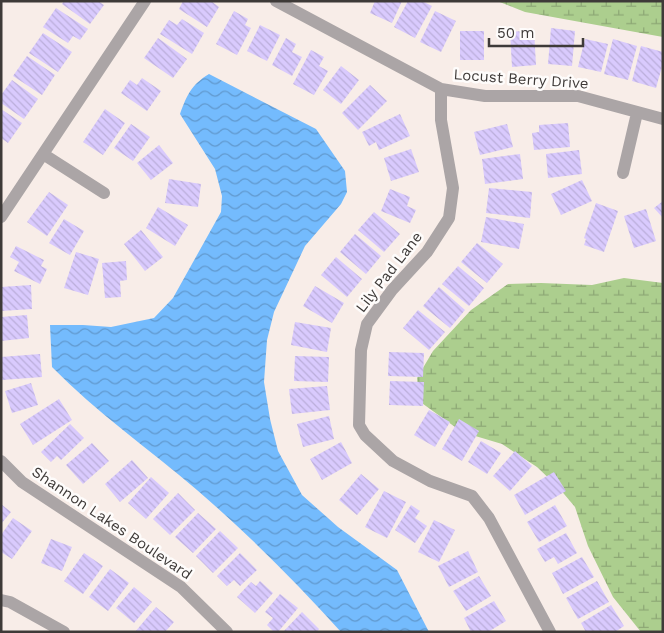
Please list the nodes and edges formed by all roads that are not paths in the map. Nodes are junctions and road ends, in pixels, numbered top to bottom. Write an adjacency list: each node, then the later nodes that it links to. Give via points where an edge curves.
1 (145, 1): 6 (street)
2 (276, 1): 3 (street, Locust Berry Drive)
3 (441, 89): 4 (street, Locust Berry Drive, via 485,96 578,96); 14 (street, Lily Pad Lane, via 441,120 453,188 449,218 427,252 392,290 367,324 361,350 359,425 364,435 393,461 430,481 472,496 489,518)
4 (637, 113): 5 (street, Locust Berry Drive); 7 (street)
5 (663, 120)
6 (43, 154): 8 (street); 9 (street)
7 (623, 173)
8 (104, 193)
9 (1, 217)
10 (1, 461): 13 (street, Shannon Lakes Boulevard, via 22,482 181,587)
11 (1, 600): 12 (street)
12 (64, 632)
13 (227, 632)
14 (550, 632)

